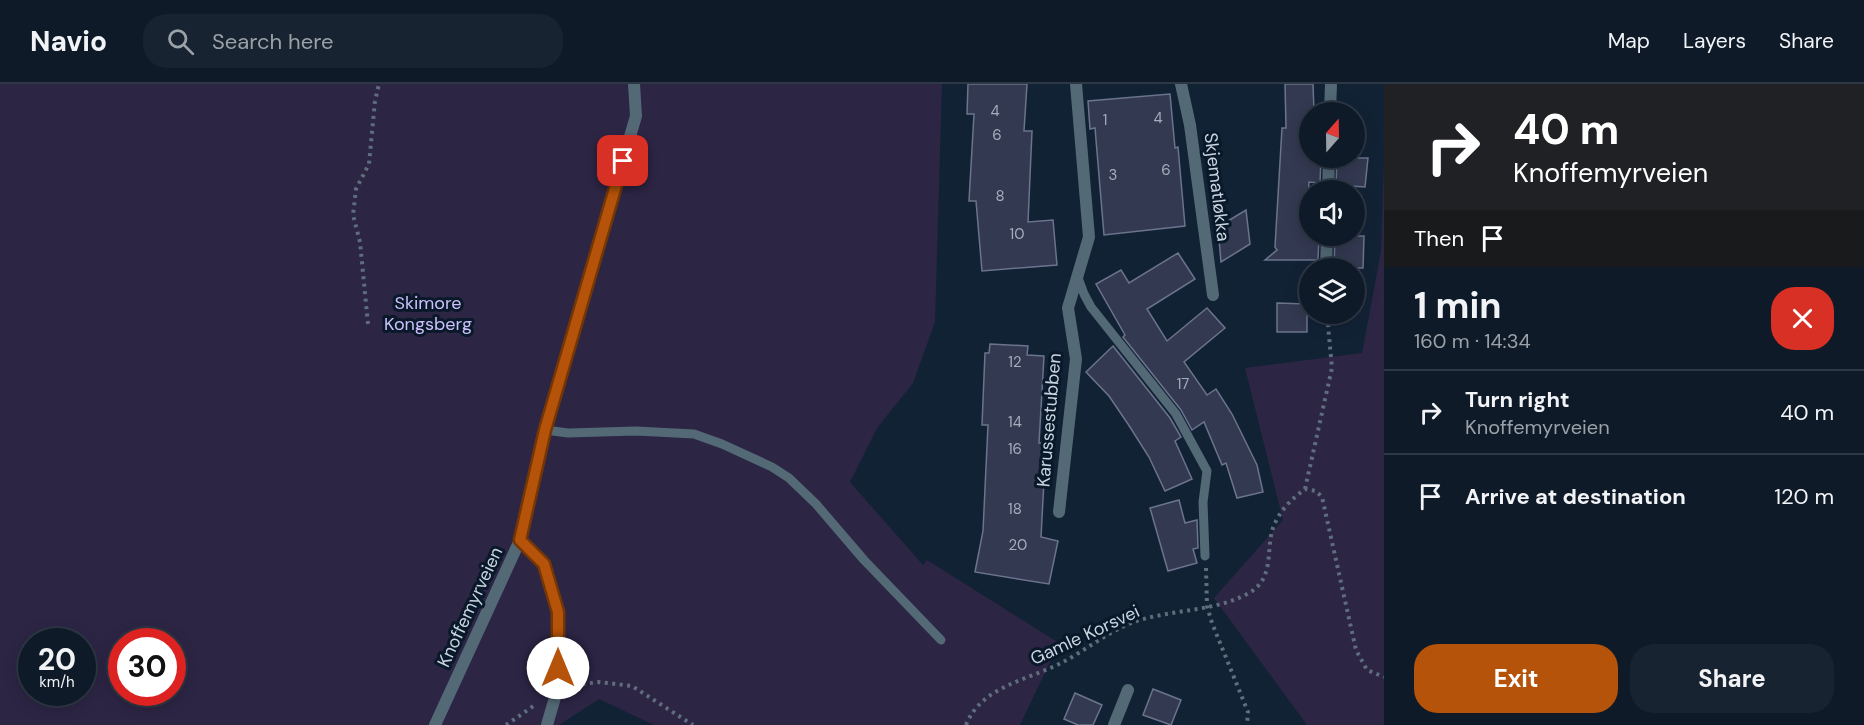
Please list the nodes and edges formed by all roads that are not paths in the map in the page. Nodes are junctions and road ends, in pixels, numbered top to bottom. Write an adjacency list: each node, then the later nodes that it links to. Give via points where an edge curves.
1 (634, 84): 8 (street, Knoffemyrveien, via 636,116)
2 (1076, 84): 6 (street, Karussestubben, via 1089,237)
3 (1180, 84): 7 (street, Skjematløkka, via 1190,125)
4 (1331, 84): 5 (street)
5 (1330, 102)
6 (1076, 273): 9 (street, Karussestubben, via 1068,308 1076,359); 11 (lane, via 1091,307 1176,414 1207,471 1203,502)
7 (1213, 295)
8 (545, 430): 10 (street, Knoffemyrveien); 12 (lane, via 694,434 772,467 816,504)
9 (1059, 512)
10 (520, 540): 14 (street, Knoffemyrveien); 15 (street, via 544,564 558,612 558,687)
11 (1205, 556)
12 (941, 640)
13 (1128, 690): 16 (street)
14 (435, 725)
15 (547, 725)
16 (1114, 725)

